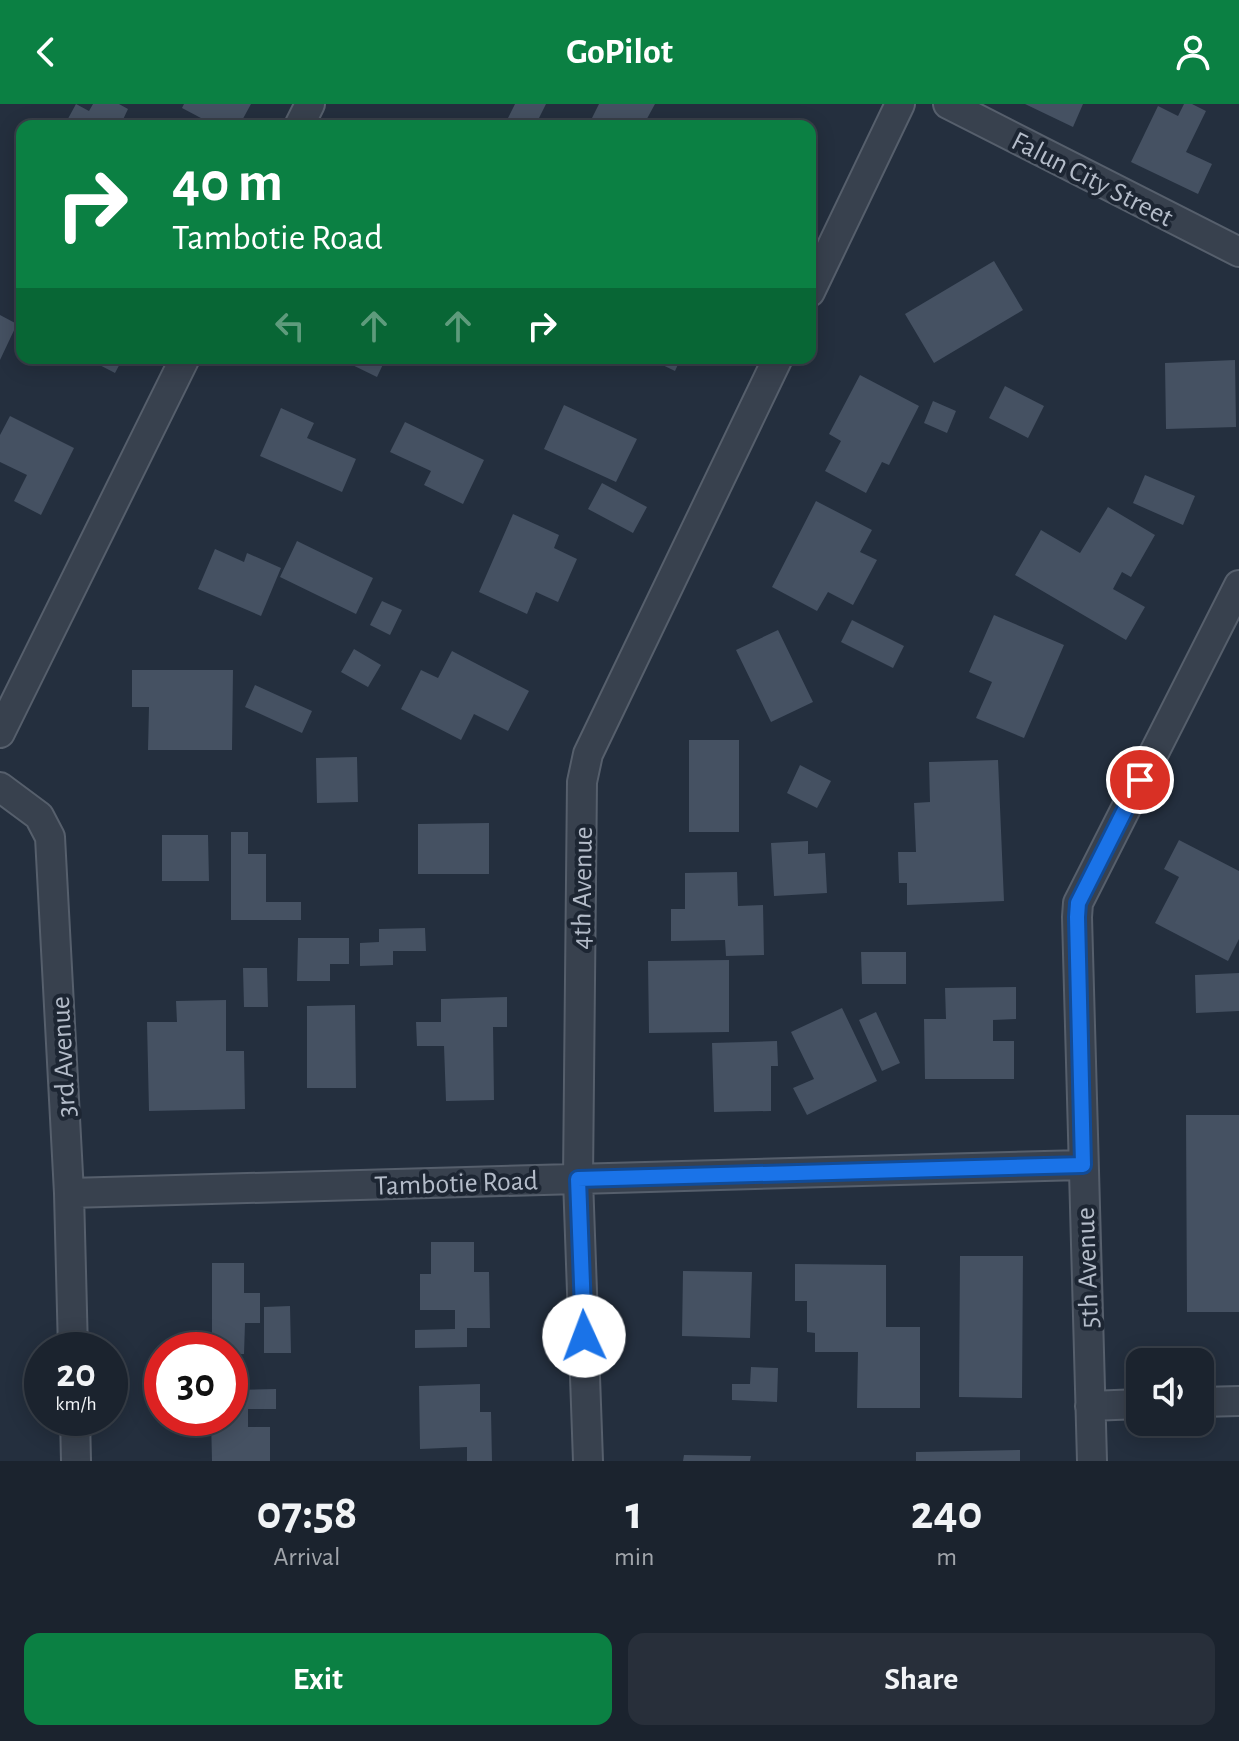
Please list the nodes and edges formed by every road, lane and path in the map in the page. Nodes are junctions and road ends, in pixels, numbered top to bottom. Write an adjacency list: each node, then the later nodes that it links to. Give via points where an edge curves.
1 (900, 104): 4 (street)
2 (948, 104): 3 (street, Falun City Street)
3 (1239, 252)
4 (816, 279)
5 (182, 364): 8 (street)
6 (775, 364): 11 (street, 4th Avenue, via 584,768)
7 (1239, 585): 10 (street, 5th Avenue, via 1078,903)
8 (0, 733)
9 (0, 787): 12 (street, 3rd Avenue, via 39,816 50,837)
10 (1083, 1165): 11 (street, Tambotie Road); 17 (street, 5th Avenue)
11 (578, 1179): 12 (street, Tambotie Road); 20 (street, 4th Avenue)
12 (69, 1193): 13 (street, 3rd Avenue)
13 (73, 1332)
14 (1239, 1401): 15 (street)
15 (1214, 1402)
16 (1126, 1405): 17 (street)
17 (1090, 1406): 21 (street, 5th Avenue)
18 (75, 1436): 19 (street)
19 (76, 1461)
20 (588, 1461)
21 (1092, 1461)

